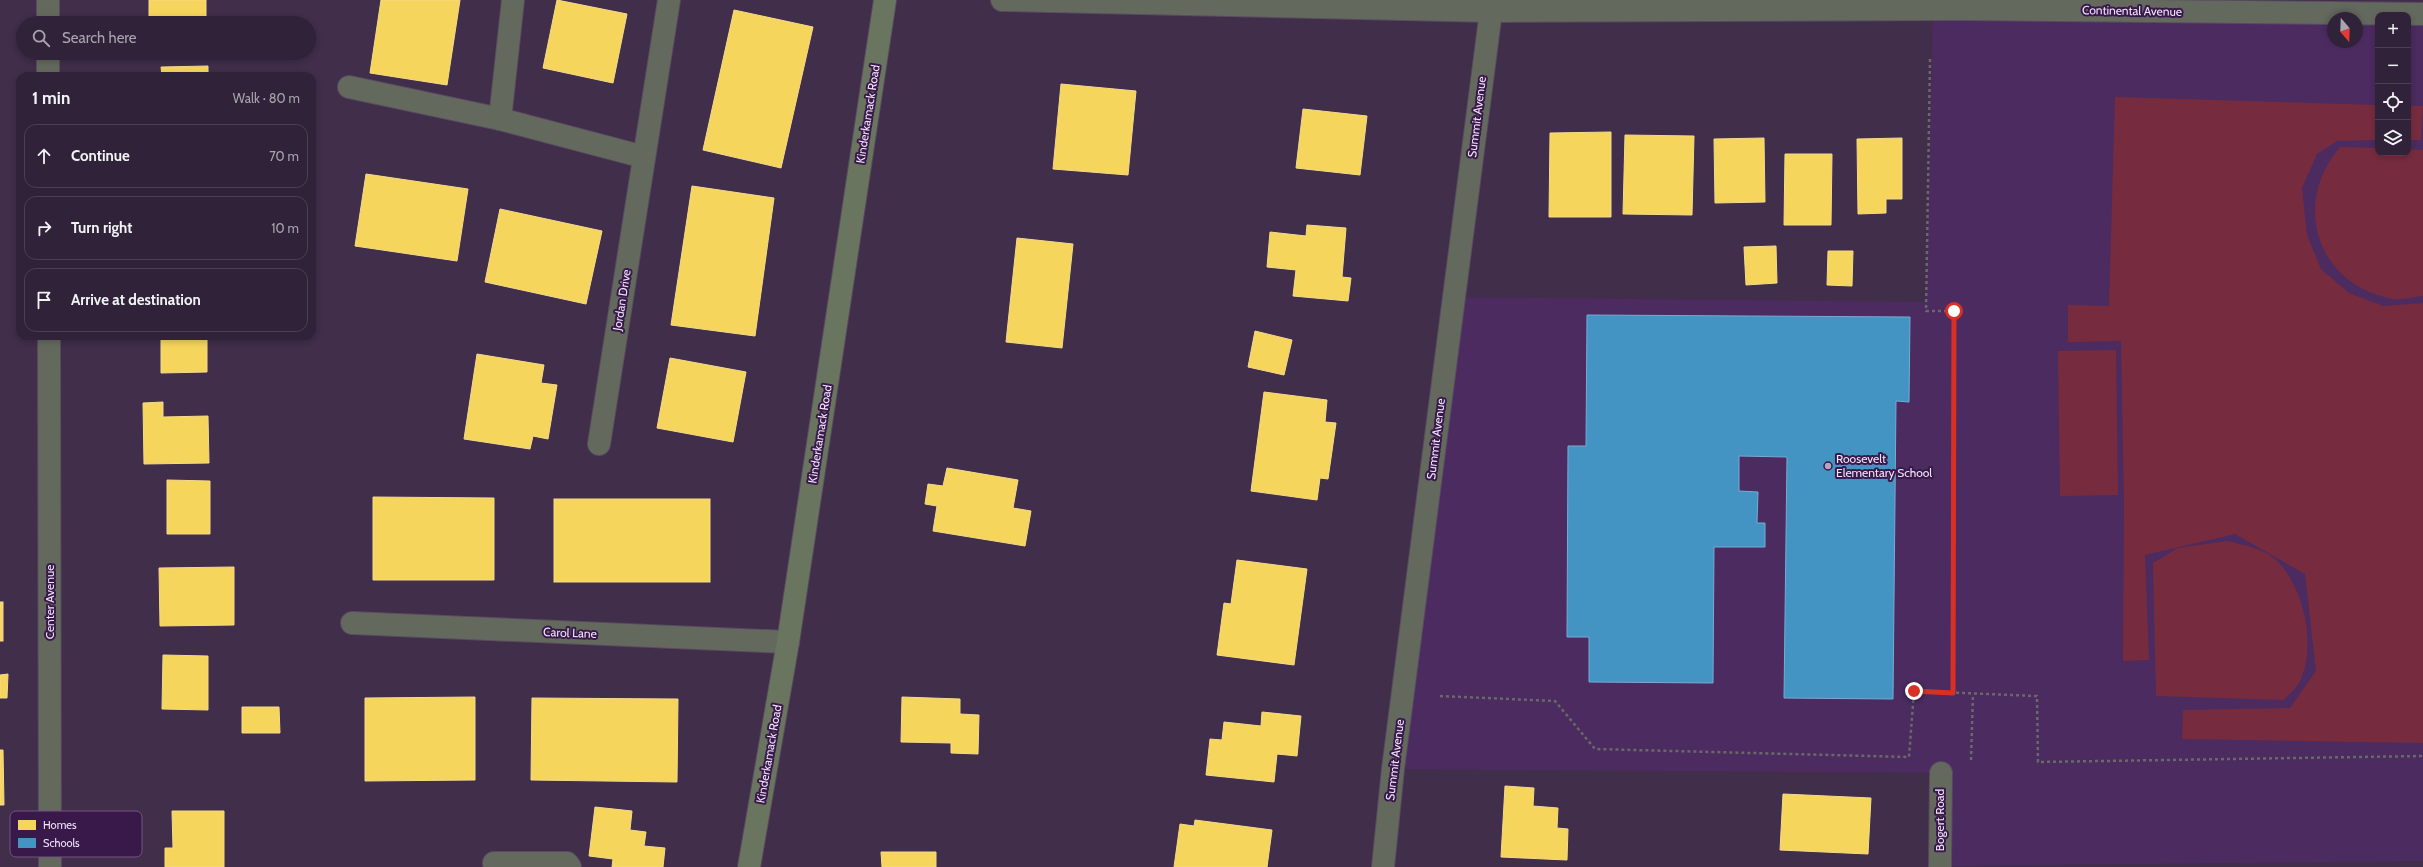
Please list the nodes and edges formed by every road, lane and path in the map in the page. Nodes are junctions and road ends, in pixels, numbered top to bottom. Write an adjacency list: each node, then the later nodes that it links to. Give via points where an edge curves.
1 (48, 0): 9 (street)
2 (513, 0): 14 (street)
3 (669, 0): 15 (street, Jordan Drive)
4 (885, 0): 19 (main road, Kinderkamack Road)
5 (1002, 0): 7 (street, Continental Avenue)
6 (1965, 5): 7 (street, Continental Avenue); 8 (street, Continental Avenue)
7 (1491, 10): 32 (street, Summit Avenue, via 1393,769)
8 (2423, 14)
9 (48, 16)
10 (1930, 59): 20 (path, via 1926,312 1954,311)
11 (48, 60): 12 (street)
12 (48, 72)
13 (349, 87): 14 (street)
14 (500, 120): 15 (street)
15 (644, 157): 17 (street, Jordan Drive)
16 (49, 340): 26 (street, Center Avenue)
17 (599, 444)
18 (352, 623): 19 (street, Carol Lane)
19 (788, 642): 31 (main road, Kinderkamack Road)
20 (1953, 693): 21 (path); 22 (path, via 1914,691 1909,757 1595,749 1555,701)
21 (1973, 694): 23 (path, via 2037,696 2038,762); 24 (path)
22 (1440, 696)
23 (2423, 756)
24 (1971, 760)
25 (1941, 773): 33 (street, Bogert Road)
26 (50, 811)
27 (50, 857): 29 (street, Center Avenue)
28 (494, 863): 30 (street, via 566,863)
29 (50, 867)
30 (570, 867)
31 (749, 867)
32 (1383, 867)
33 (1940, 867)

